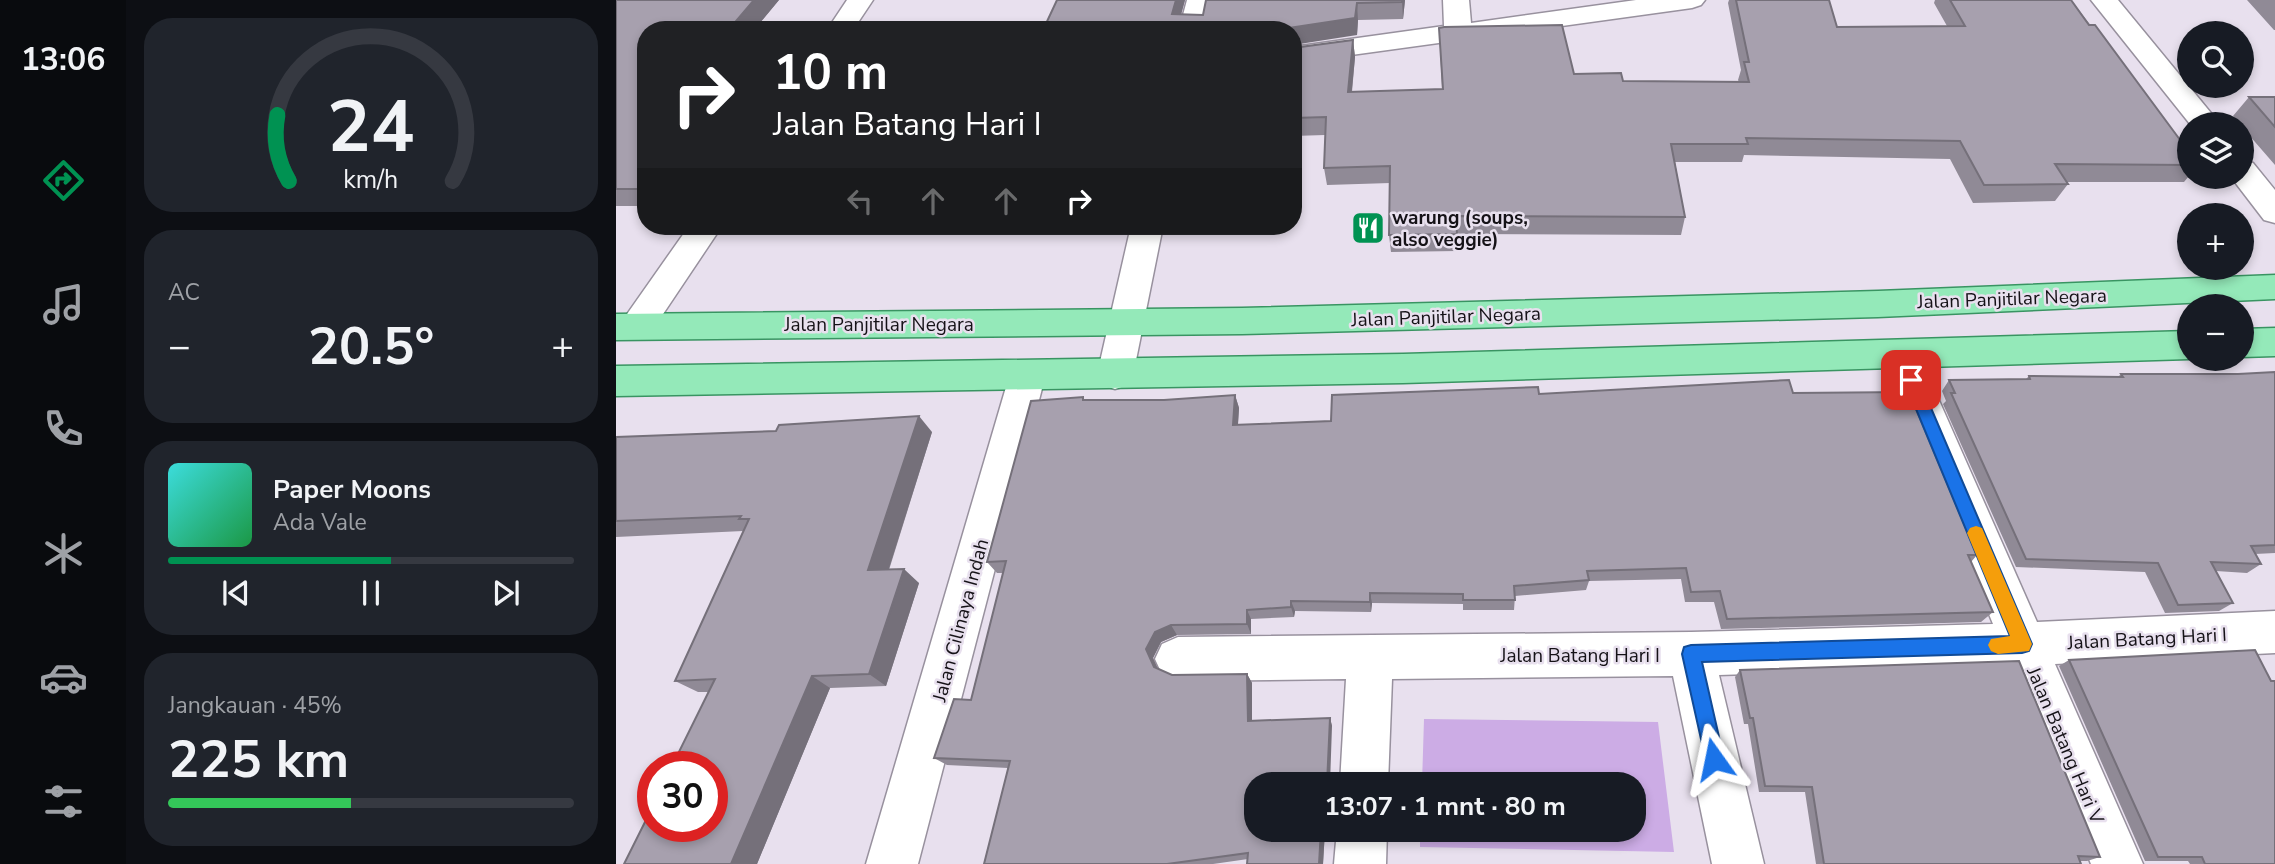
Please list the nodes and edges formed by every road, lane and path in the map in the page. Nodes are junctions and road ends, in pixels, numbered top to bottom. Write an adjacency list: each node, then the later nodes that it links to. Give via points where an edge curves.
1 (860, 0): 6 (street)
2 (1200, 0): 7 (street)
3 (1456, 0): 8 (street)
4 (1692, 0): 8 (street)
5 (2104, 0): 10 (street)
6 (846, 21)
7 (1194, 21)
8 (1458, 33): 9 (street)
9 (1302, 54)
10 (2195, 112)
11 (2254, 185): 12 (street)
12 (2275, 212)
13 (699, 235): 17 (street)
14 (1145, 235): 16 (street)
15 (2275, 287): 16 (main road, Jalan Panjitilar Negara, via 1878,304)
16 (1125, 322): 17 (main road, Jalan Panjitilar Negara); 22 (street)
17 (626, 326)
18 (2275, 342): 19 (main road)
19 (2254, 343)
20 (2177, 345): 21 (main road)
21 (1901, 355): 22 (main road); 26 (street, Jalan Batang Hari V)
22 (1115, 375): 23 (main road)
23 (1027, 377): 24 (main road); 32 (street, Jalan Cilinaya Indah)
24 (616, 381)
25 (2275, 632): 26 (street, Jalan Batang Hari I)
26 (2022, 644): 27 (street, Jalan Batang Hari I); 35 (street, Jalan Batang Hari V)
27 (1691, 654): 28 (street, Jalan Batang Hari I); 34 (street)
28 (1370, 658): 29 (street, Jalan Batang Hari I); 30 (street)
29 (1178, 659)
30 (1365, 772)
31 (1361, 842): 33 (street)
32 (892, 864)
33 (1360, 864)
34 (1738, 864)
35 (2117, 864)

